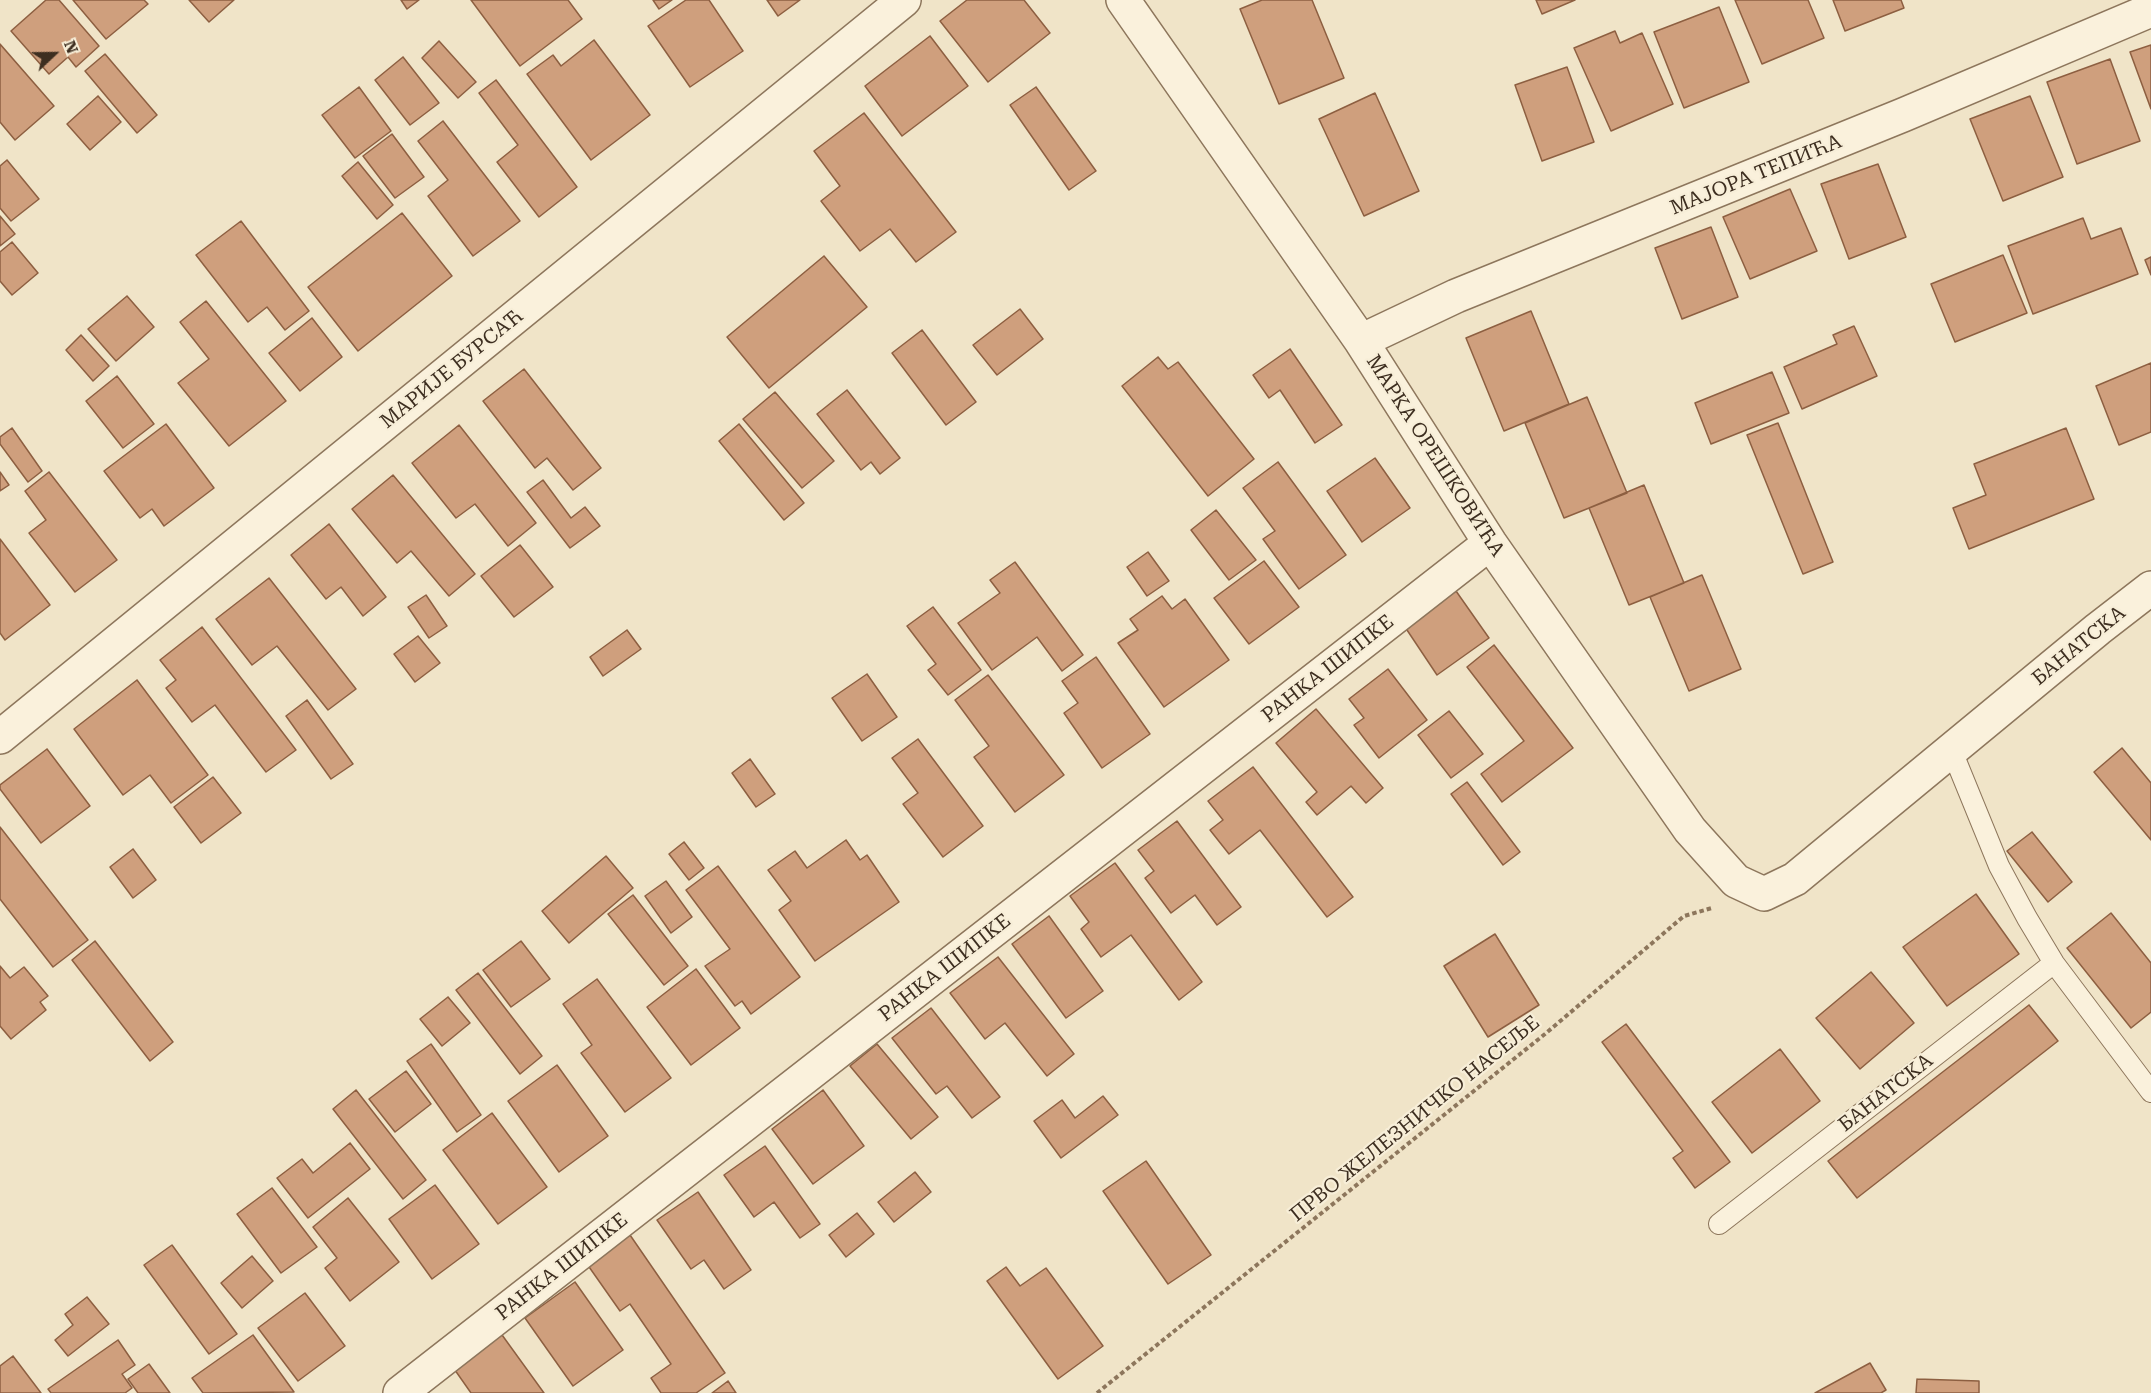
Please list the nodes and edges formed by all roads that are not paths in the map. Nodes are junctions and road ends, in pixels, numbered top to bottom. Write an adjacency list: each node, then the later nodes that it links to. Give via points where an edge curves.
1 (904, 0): 7 (street, МАРИЈЕ БУРСАЋ)
2 (1123, 0): 4 (street, МАРКА ОРЕШКОВИЋА)
3 (2151, 10): 4 (street, МАЈОРА ТЕПИЋА, via 1456,296)
4 (1361, 341): 5 (street, МАРКА ОРЕШКОВИЋА)
5 (1490, 543): 9 (street, МАРКА ОРЕШКОВИЋА, via 1690,830 1736,881); 13 (street, РАНКА ШИПКЕ)
6 (2151, 588): 8 (street, БАНАТСКА)
7 (0, 737)
8 (1952, 751): 9 (street, БАНАТСКА, via 1796,879); 10 (lane, via 1999,866)
9 (1764, 894)
10 (2054, 963): 11 (lane); 12 (lane, БАНАТСКА)
11 (2151, 1092)
12 (1719, 1224)
13 (400, 1393)

